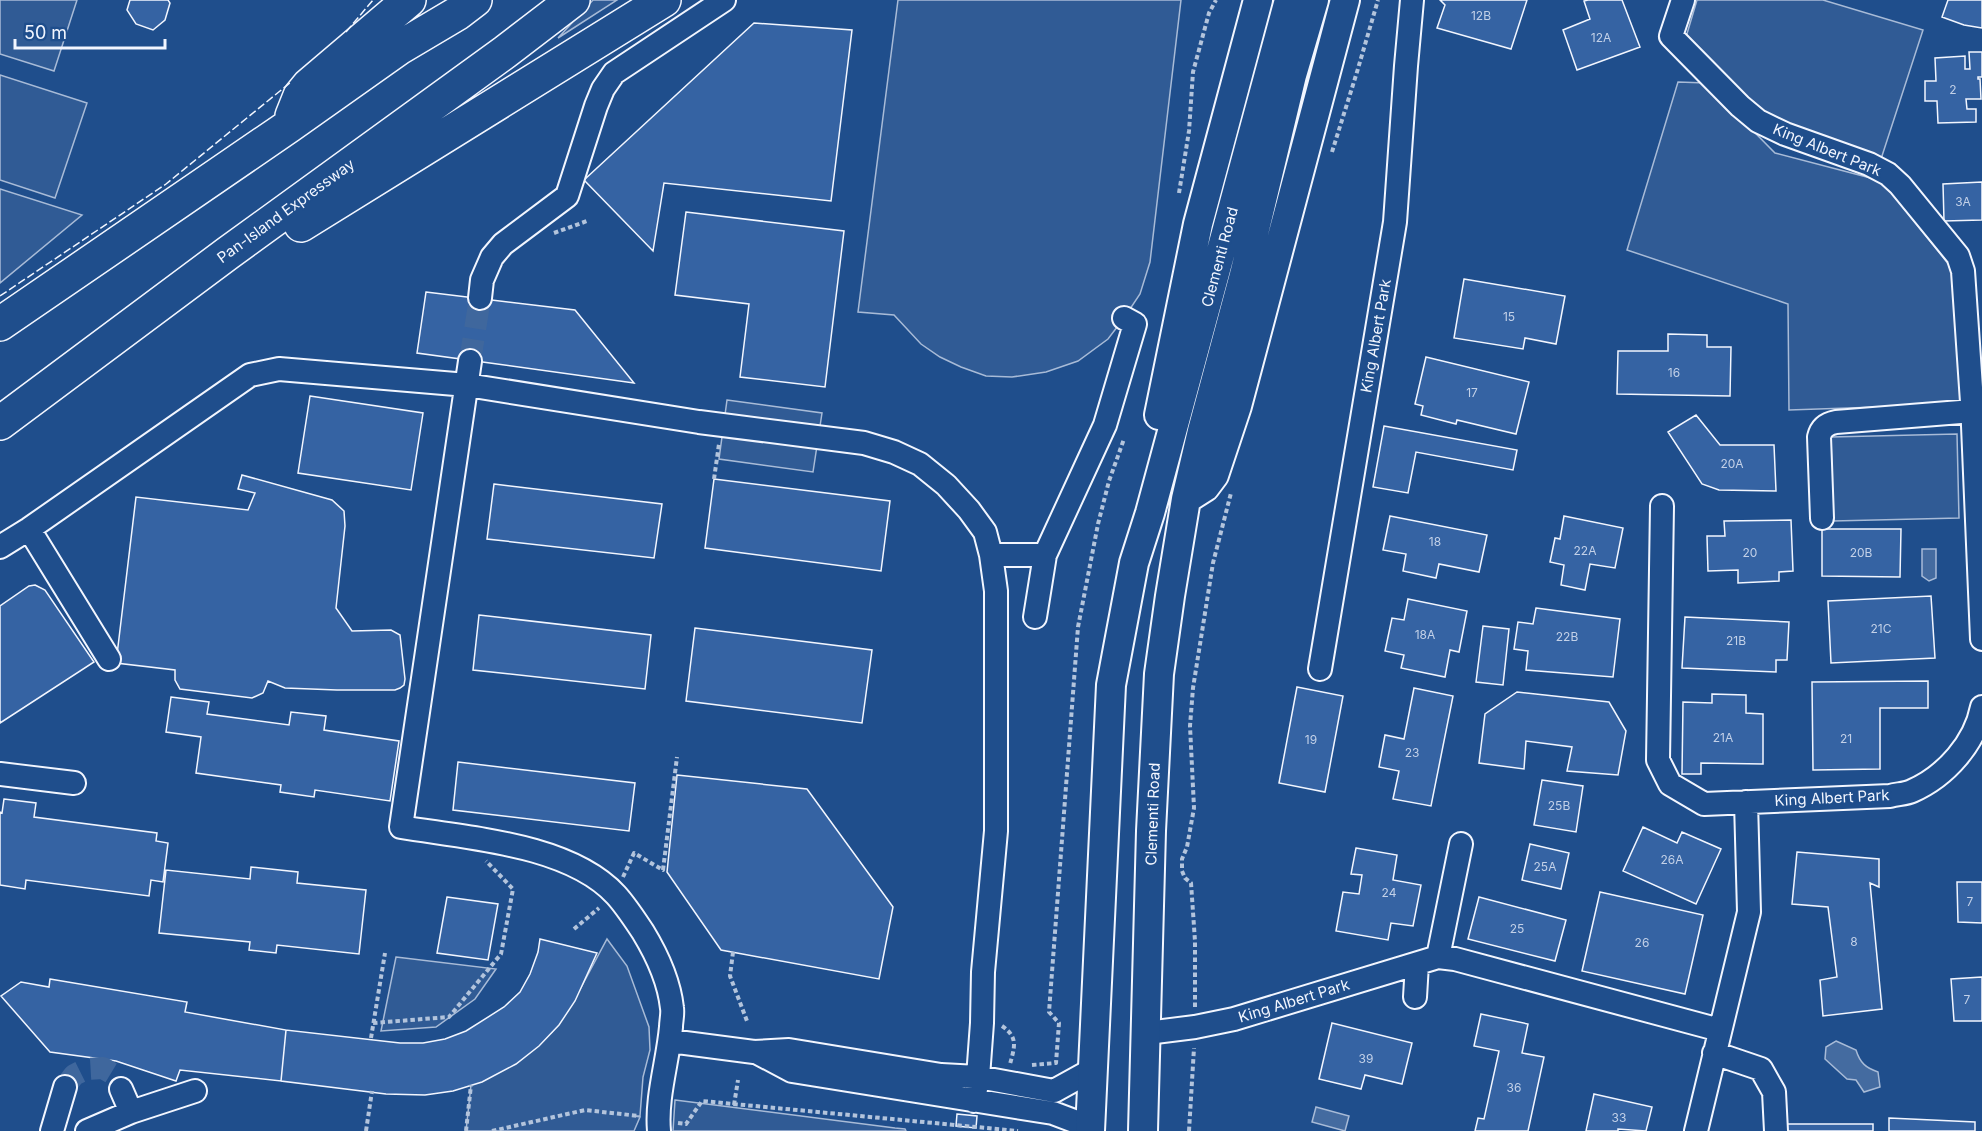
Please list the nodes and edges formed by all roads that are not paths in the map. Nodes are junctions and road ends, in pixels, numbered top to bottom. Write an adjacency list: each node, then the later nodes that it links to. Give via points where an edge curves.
1 (409, 0): 13 (highway, via 309,85 293,110)
2 (475, 0): 13 (highway)
3 (573, 0): 14 (highway, Pan-Island Expressway)
4 (664, 0): 14 (highway, via 281,237)
5 (724, 0): 15 (street, via 614,74 596,106 567,196 503,244 482,280)
6 (1258, 0): 24 (main road, Clementi Road, via 1198,224 1144,484)
7 (1289, 0): 12 (main road, Clementi Road)
8 (1314, 0): 12 (main road, Clementi Road)
9 (1345, 0): 22 (main road, via 1237,406 1214,476)
10 (1412, 0): 33 (street, King Albert Park, via 1395,222)
11 (1683, 0): 20 (street, King Albert Park, via 1671,36 1740,106 1758,121 1785,134 1888,174 1958,256 1963,271)
12 (1280, 75): 22 (main road, Clementi Road, via 1244,275); 24 (main road, Clementi Road)
13 (289, 126): 17 (highway)
14 (228, 254): 21 (highway, Pan-Island Expressway)
15 (480, 298)
16 (1124, 318): 29 (street, via 1135,324 1105,425)
17 (0, 324)
18 (470, 361): 19 (street)
19 (467, 386): 26 (street, via 279,369 250,375); 28 (street, via 864,443 894,452 920,464 946,485 985,532); 43 (street, via 401,827 542,853 565,860 600,881 616,894 661,963 672,1009)
20 (1976, 405): 25 (street, via 1836,422 1824,427 1819,437); 31 (street, King Albert Park)
21 (0, 423)
22 (1186, 499): 42 (main road, Clementi Road, via 1159,674)
23 (1662, 506): 37 (street, King Albert Park, via 1658,760 1670,784 1704,804)
24 (1150, 513): 46 (main road, Clementi Road, via 1134,563 1111,685)
25 (1822, 518)
26 (29, 529): 27 (street); 32 (street)
27 (0, 547)
28 (991, 555): 29 (street); 47 (street, via 996,591 996,831)
29 (1045, 555): 30 (street)
30 (1035, 617)
31 (1982, 639)
32 (109, 659)
33 (1320, 669)
34 (1982, 707): 37 (street, King Albert Park, via 1972,736 1958,756 1911,791 1890,796)
35 (0, 774): 36 (street)
36 (74, 783)
37 (1746, 802): 41 (street, via 1749,912)
38 (1461, 844): 39 (street)
39 (1428, 961): 40 (street); 41 (street, King Albert Park, via 1455,959); 42 (street, King Albert Park, via 1234,1019)
40 (1415, 998)
41 (1720, 1030): 45 (street)
42 (1147, 1033): 57 (main road, Clementi Road)
43 (670, 1041): 44 (street); 53 (street, via 658,1115)
44 (754, 1052): 47 (street, via 789,1050 941,1075); 51 (street, via 792,1071)
45 (1714, 1053): 58 (street); 59 (street, via 1761,1069 1774,1092)
46 (1092, 1070): 47 (street, via 1054,1091); 54 (main road, Clementi Road)
47 (978, 1077): 51 (street)
48 (65, 1087): 55 (street)
49 (121, 1089): 52 (street)
50 (195, 1091): 52 (street)
51 (974, 1101): 54 (street, via 1053,1113)
52 (131, 1112): 56 (street)
53 (664, 1127)
54 (1090, 1129)
55 (52, 1131)
56 (87, 1131)
57 (1143, 1131)
58 (1696, 1131)
59 (1776, 1131)

